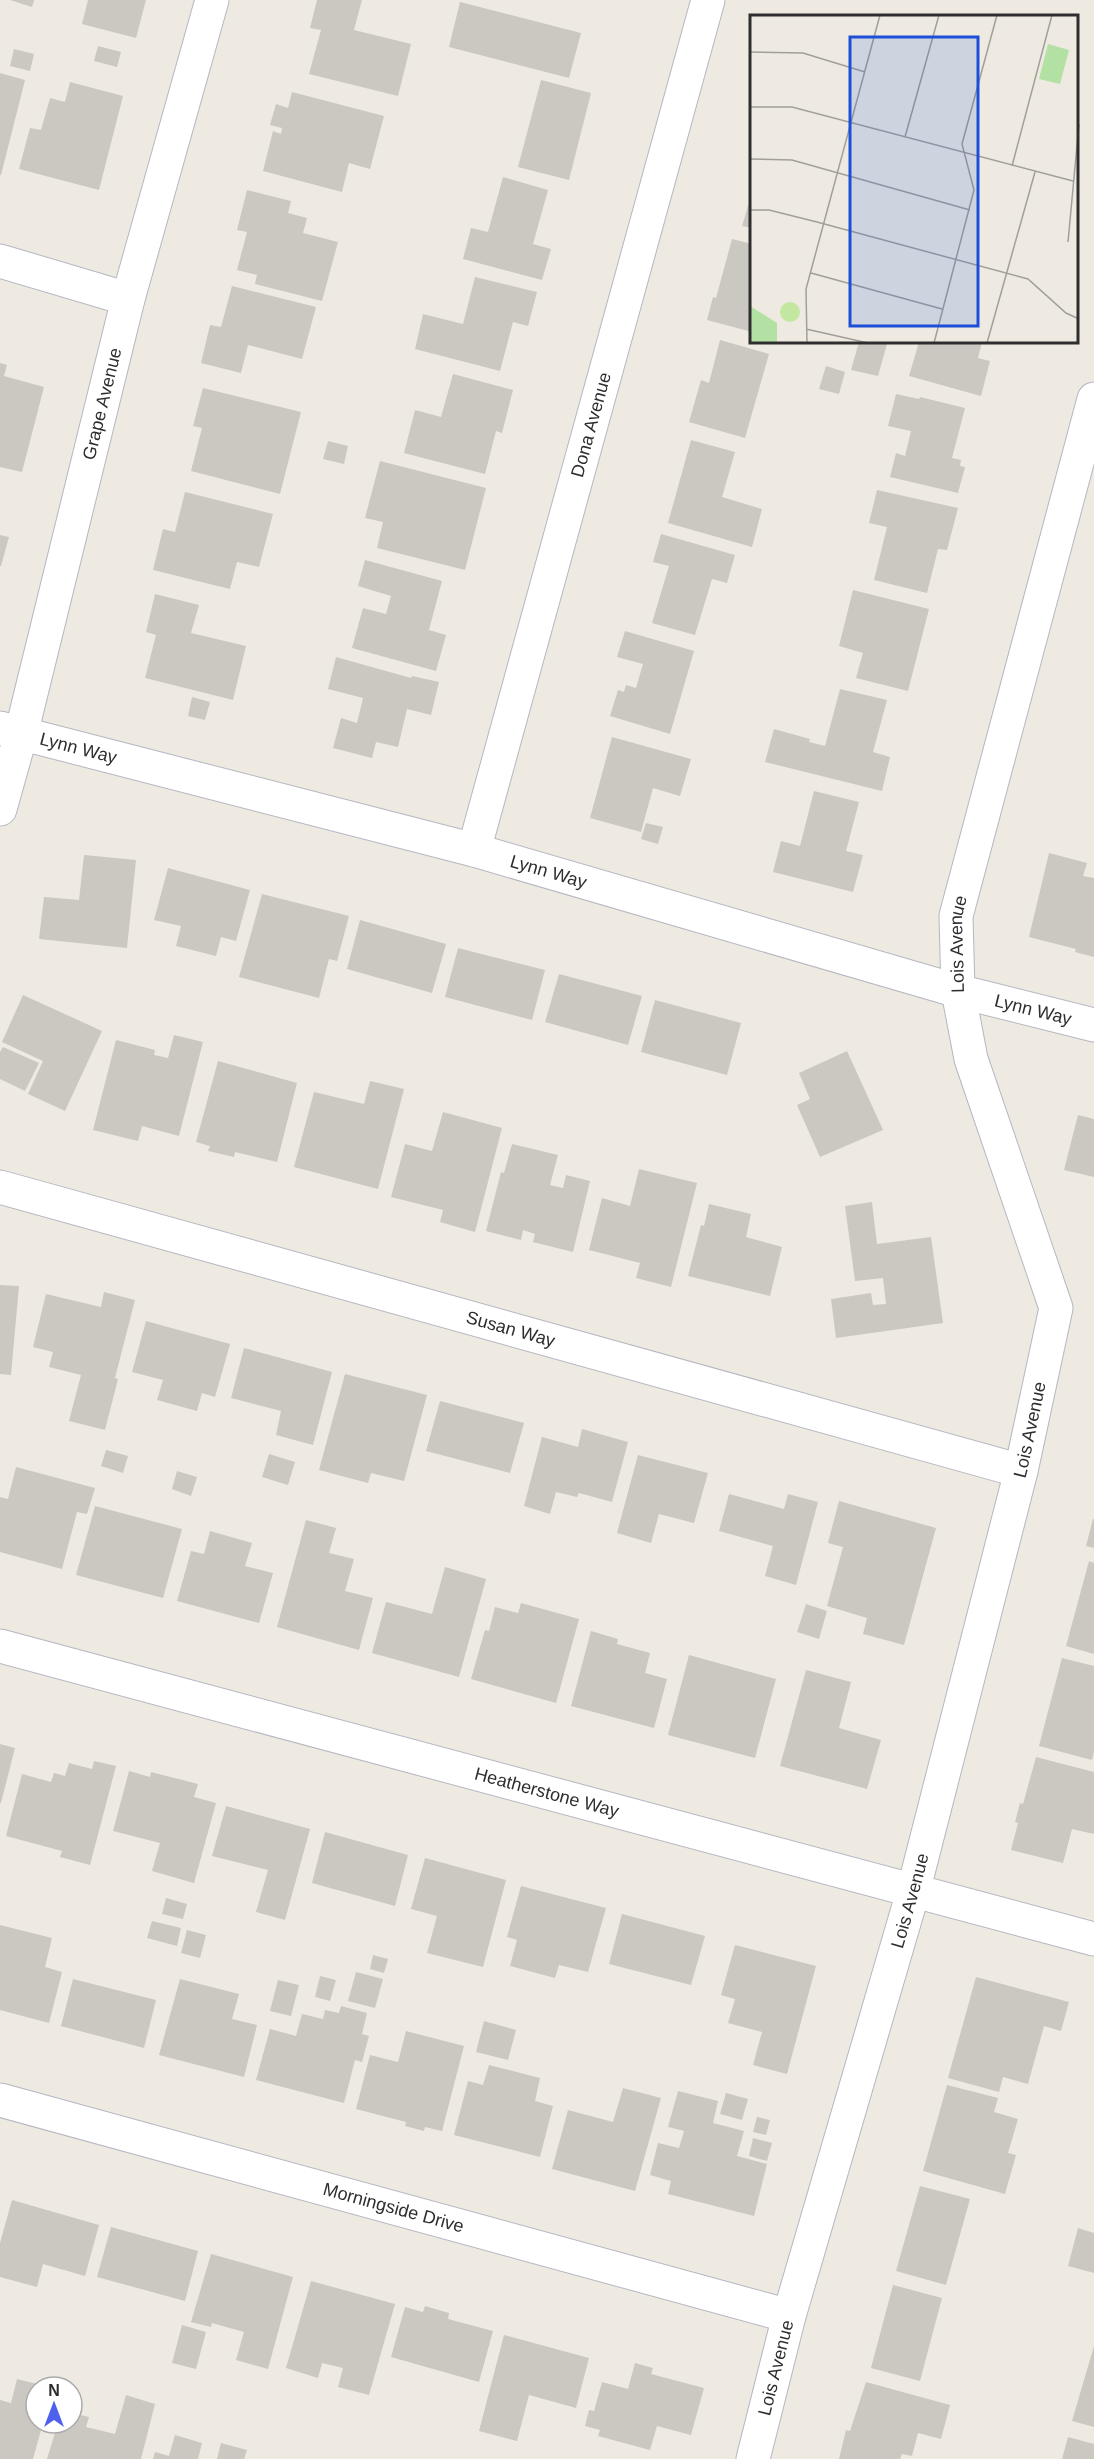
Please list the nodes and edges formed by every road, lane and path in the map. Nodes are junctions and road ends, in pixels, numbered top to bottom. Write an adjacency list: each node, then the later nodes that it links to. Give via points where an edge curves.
1 (212, 0): 4 (street, Grape Avenue)
2 (708, 0): 8 (street, Dona Avenue)
3 (0, 261): 4 (street)
4 (128, 299): 6 (street, Grape Avenue)
5 (1094, 399): 9 (street, Lois Avenue, via 956,916)
6 (11, 731): 7 (street, Grape Avenue); 8 (street, Lynn Way)
7 (0, 809)
8 (474, 850): 9 (street, Lynn Way)
9 (958, 991): 10 (street, Lynn Way); 12 (street, Lois Avenue, via 970,1059 1056,1308)
10 (1094, 1025)
11 (0, 1187): 12 (street, Susan Way)
12 (1021, 1471): 14 (street, Lois Avenue)
13 (0, 1646): 14 (street, Heatherstone Way)
14 (913, 1892): 15 (street, Heatherstone Way); 17 (street, Lois Avenue)
15 (1094, 1939)
16 (0, 2100): 17 (street, Morningside Drive)
17 (789, 2316): 18 (street, Lois Avenue)
18 (753, 2459)

